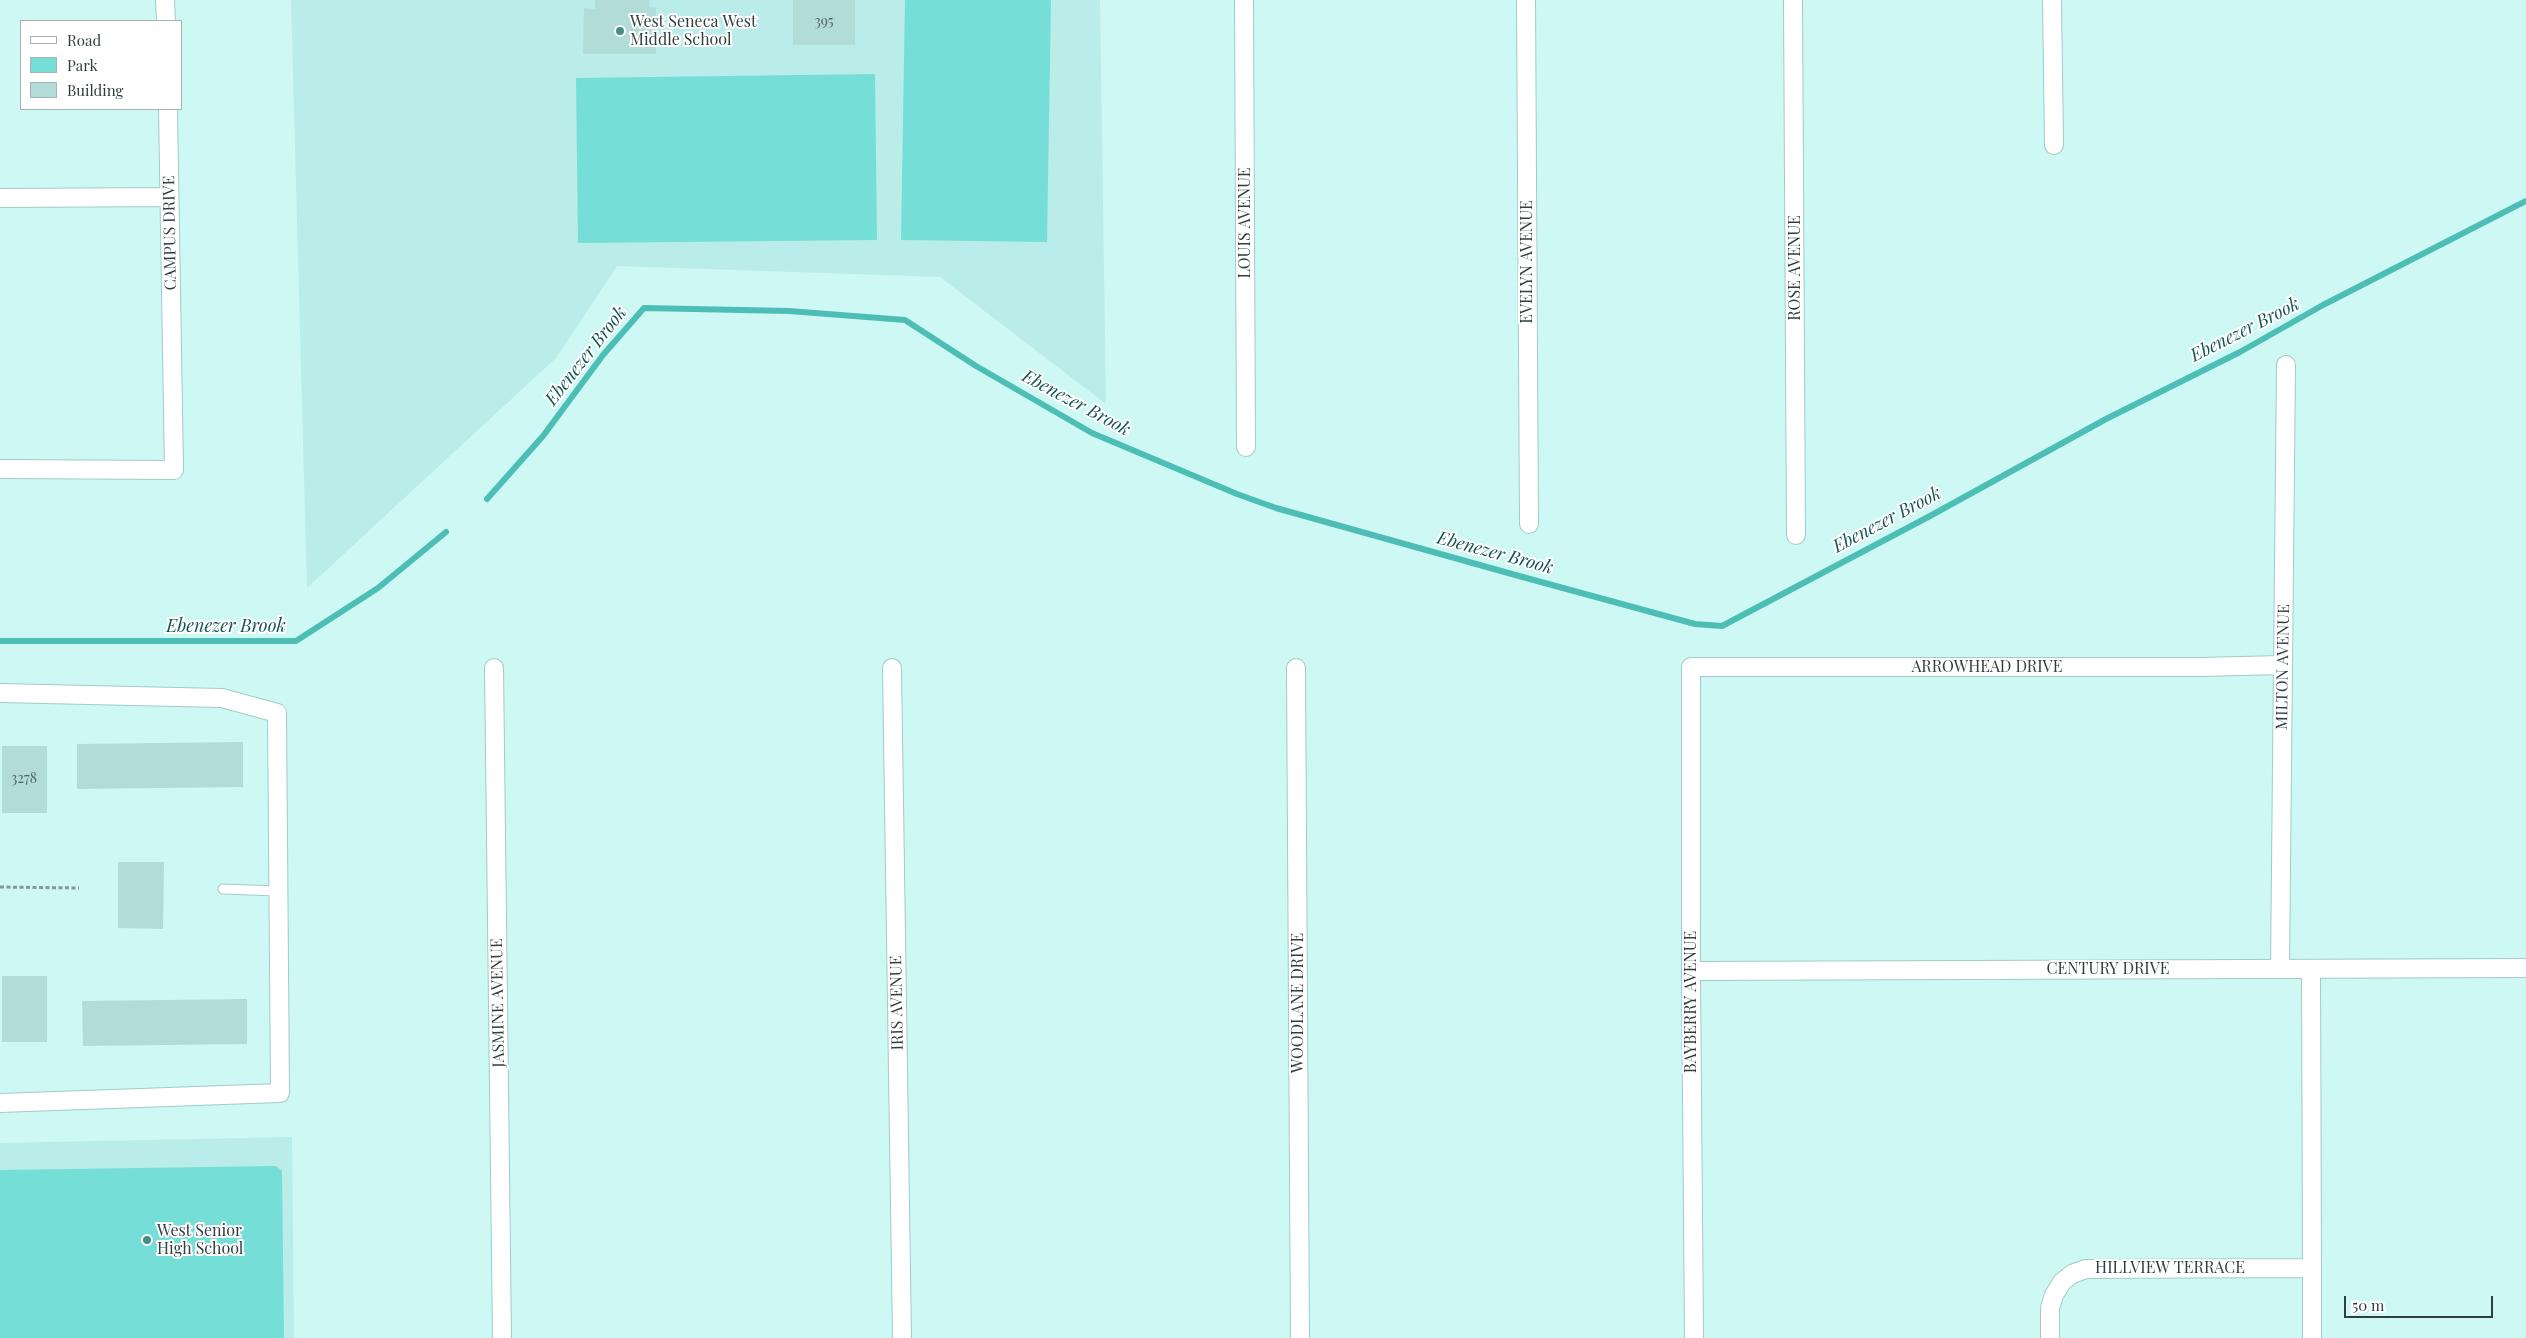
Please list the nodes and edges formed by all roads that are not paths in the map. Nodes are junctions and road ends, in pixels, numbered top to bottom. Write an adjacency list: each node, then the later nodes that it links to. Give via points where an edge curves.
1 (165, 0): 6 (street)
2 (1244, 0): 12 (street, LOUIS AVENUE)
3 (1526, 0): 14 (street, EVELYN AVENUE)
4 (1793, 0): 15 (street, ROSE AVENUE)
5 (2052, 0): 8 (street)
6 (166, 20)
7 (168, 110): 9 (street, CAMPUS DRIVE)
8 (2054, 145)
9 (169, 197): 10 (street); 13 (street, CAMPUS DRIVE, via 174,470)
10 (0, 198)
11 (2286, 365): 16 (street, MILTON AVENUE)
12 (1246, 446)
13 (0, 469)
14 (1529, 524)
15 (1796, 535)
16 (2283, 665): 17 (street, ARROWHEAD DRIVE, via 2200,668); 24 (street, MILTON AVENUE)
17 (1691, 667): 27 (street, BAYBERRY AVENUE)
18 (494, 668): 30 (street, JASMINE AVENUE)
19 (892, 668): 31 (street, IRIS AVENUE)
20 (1296, 668): 32 (street, WOODLANE DRIVE)
21 (0, 693): 23 (street, via 222,698 277,713)
22 (224, 890): 23 (lane)
23 (278, 890): 28 (street, via 280,1093)
24 (2280, 968): 26 (street, CENTURY DRIVE); 27 (street, CENTURY DRIVE)
25 (2526, 968): 26 (street, CENTURY DRIVE)
26 (2311, 969): 29 (street)
27 (1691, 971): 33 (street, BAYBERRY AVENUE)
28 (0, 1103)
29 (2312, 1268): 34 (street, HILLVIEW TERRACE, via 2086,1269 2062,1282 2054,1295 2050,1308); 35 (street)
30 (502, 1338)
31 (902, 1338)
32 (1300, 1338)
33 (1694, 1338)
34 (2050, 1338)
35 (2312, 1338)

